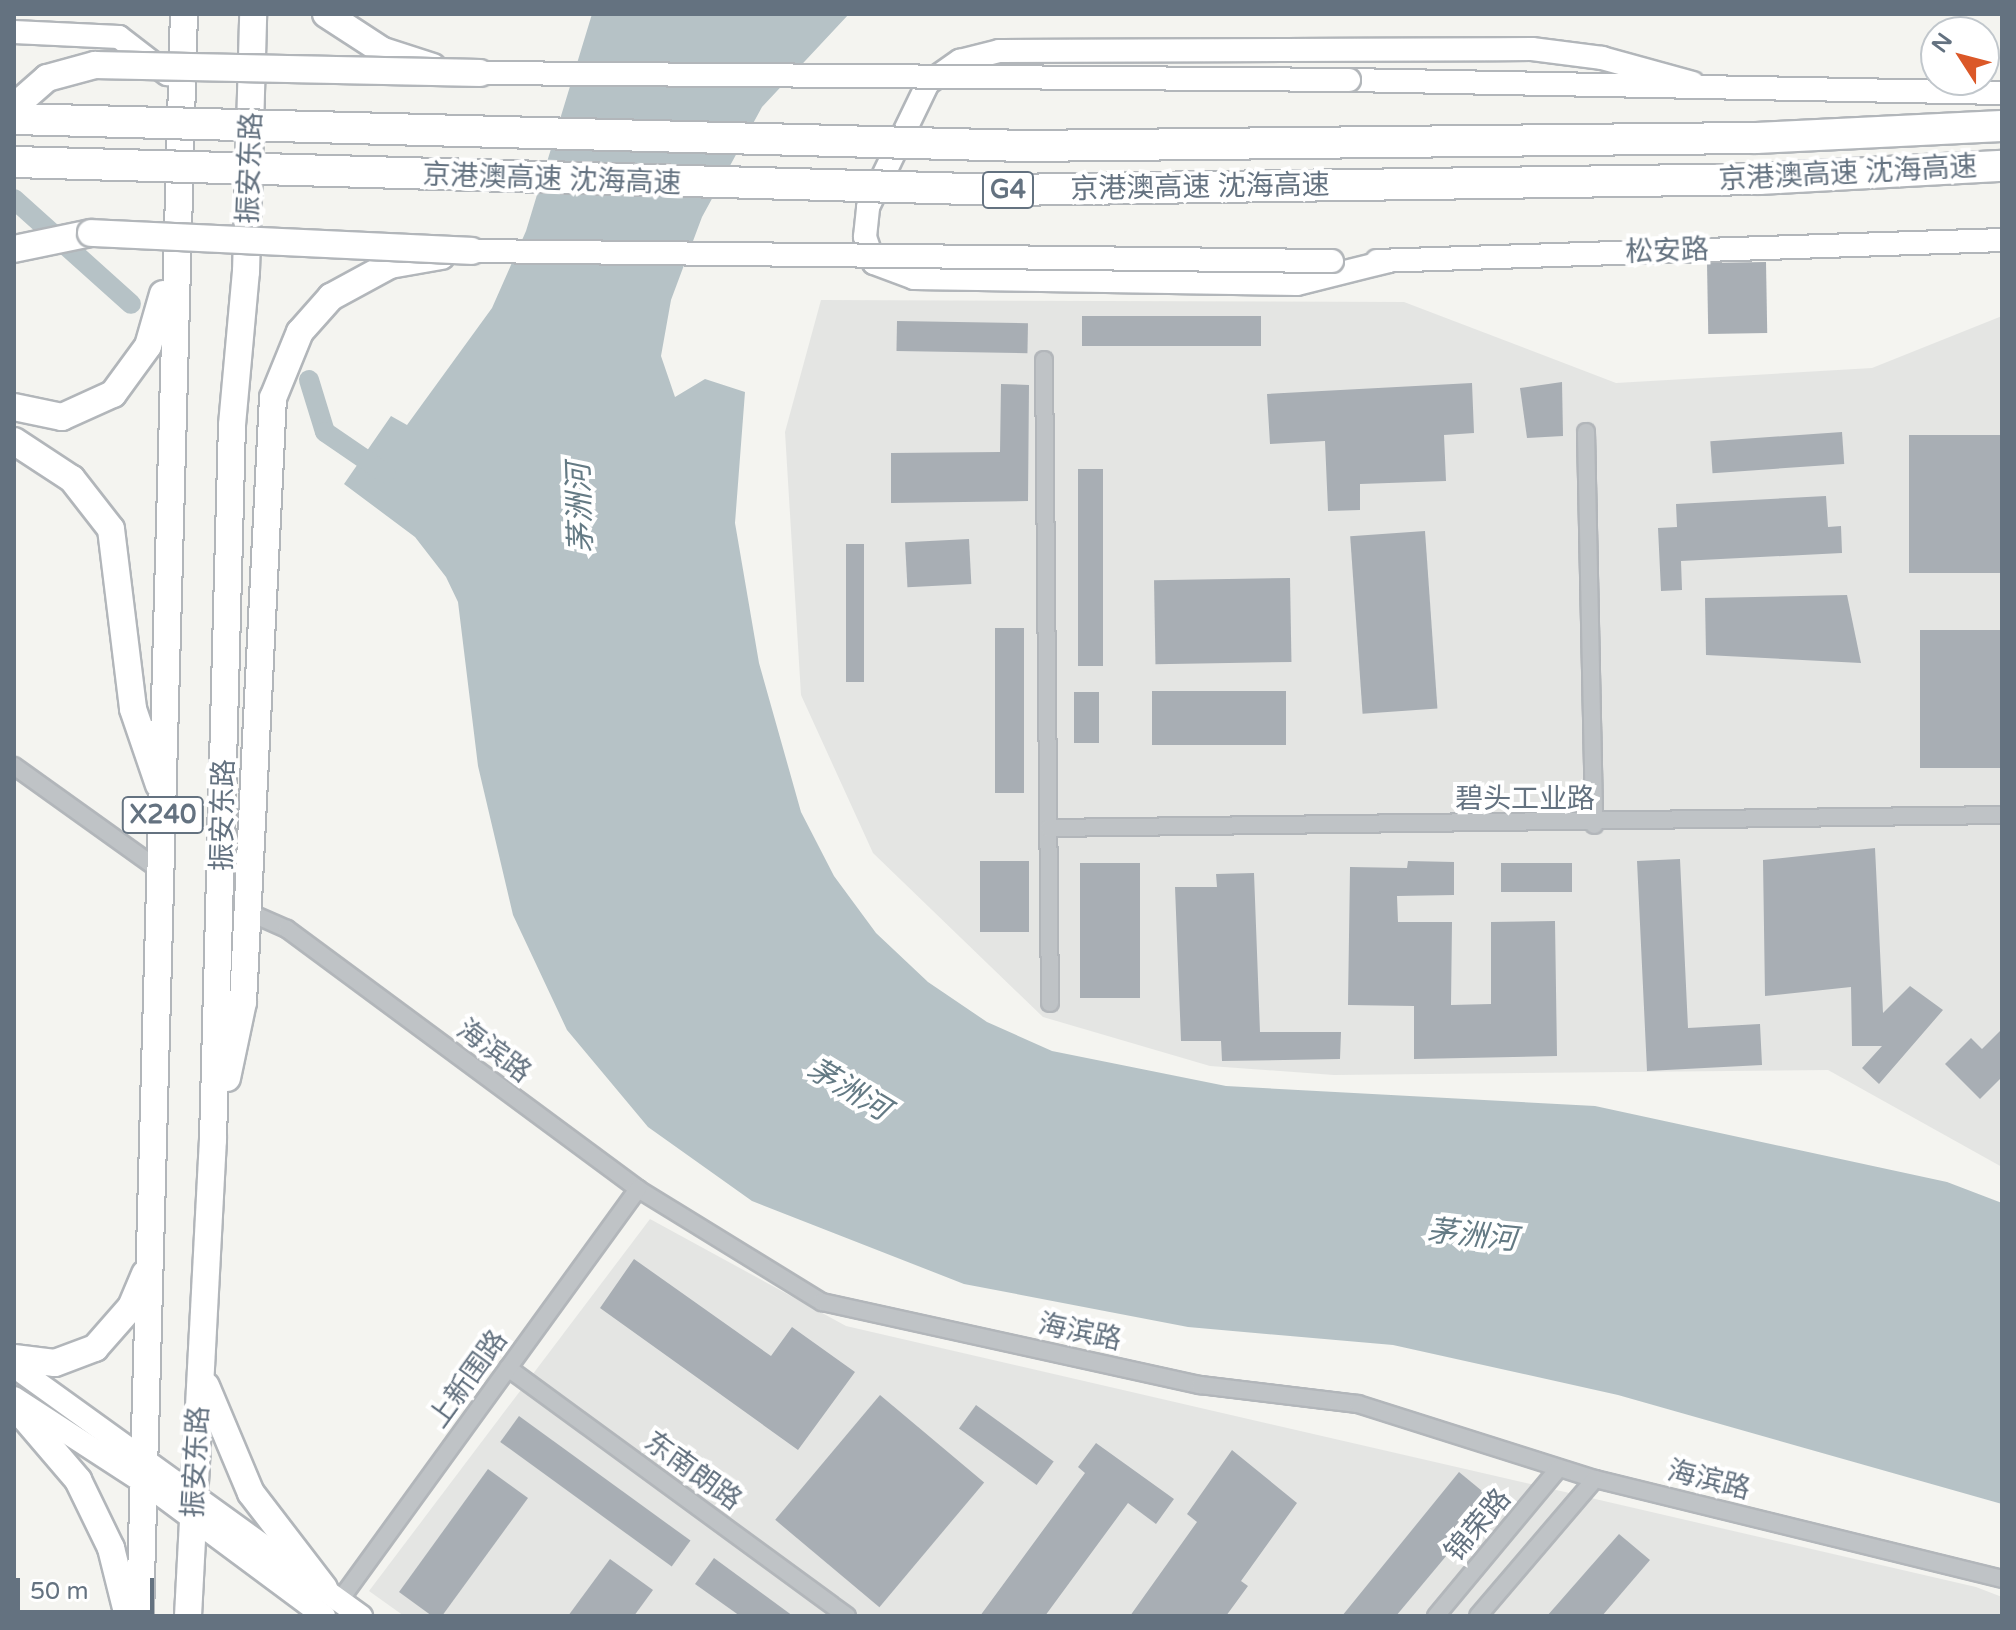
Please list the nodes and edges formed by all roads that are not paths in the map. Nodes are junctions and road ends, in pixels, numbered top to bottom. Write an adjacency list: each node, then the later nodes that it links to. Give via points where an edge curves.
1 (184, 14): 8 (main road, 振安东路 / X240)
2 (253, 14): 31 (main road, 振安东路 / X240, via 246,272 232,425)
3 (326, 14): 5 (main road, bridge, via 408,61)
4 (14, 32): 8 (main road, via 131,42 163,68)
5 (480, 73): 6 (main road, bridge); 9 (main road, bridge, via 95,65 47,78)
6 (1693, 83): 7 (main road); 18 (main road, via 1602,58 1532,49 999,51 960,61 928,83 868,207 865,237 874,263 914,278 1297,284)
7 (2002, 93)
8 (178, 101): 15 (main road, 振安东路 / X240)
9 (14, 107)
10 (14, 119): 11 (highway, 京港澳高速 沈海高速 / G4, bridge, via 1023,146 1756,138)
11 (2002, 126)
12 (14, 162): 13 (highway, 京港澳高速 沈海高速 / G4, bridge, via 1005,190 1760,179)
13 (2002, 166)
14 (2002, 240): 18 (main road, 松安路)
15 (175, 248): 20 (main road, via 140,362 113,394 82,412 48,417); 24 (main road, 振安东路 / X240)
16 (14, 249): 17 (main road, bridge, via 91,233)
17 (472, 251): 18 (main road, 松安路, bridge); 29 (main road, bridge, via 390,265 349,283 300,332 280,374 268,422)
18 (1389, 261)
19 (1044, 360): 27 (street)
20 (14, 407)
21 (1586, 432): 26 (street)
22 (14, 441): 24 (main road, via 72,479 102,512 118,549 133,709)
23 (14, 766): 28 (street)
24 (163, 796): 28 (main road, 振安东路 / X240)
25 (2002, 815): 26 (street, 碧头工业路)
26 (1594, 825): 27 (street, 碧头工业路)
27 (1049, 828): 30 (street)
28 (162, 872): 33 (main road, 振安东路 / X240)
29 (246, 911): 31 (main road, via 240,1020); 32 (street, 海滨路, via 287,929)
30 (1050, 1003)
31 (213, 1140): 37 (main road, 振安东路 / X240)
32 (638, 1189): 36 (street, 上新围路); 40 (street, 海滨路, via 822,1302 1200,1385 1358,1404)
33 (152, 1247): 34 (main road, via 131,1307 95,1348 55,1363); 41 (main road, 振安东路 / X240)
34 (14, 1358)
35 (14, 1366): 41 (main road)
36 (508, 1368): 45 (street, 上新围路); 50 (street, 东南朗路)
37 (201, 1369): 43 (main road, 振安东路 / X240); 45 (main road, via 251,1493)
38 (14, 1398): 41 (main road)
39 (14, 1405): 46 (main road, via 78,1480 111,1548)
40 (1559, 1468): 42 (street, 海滨路); 51 (street, 锦荣路)
41 (145, 1470): 43 (main road); 47 (main road, 振安东路 / X240)
42 (1595, 1479): 44 (street, 海滨路); 52 (street)
43 (194, 1505): 45 (main road); 48 (main road, 振安东路 / X240)
44 (2002, 1579)
45 (329, 1601): 49 (main road)
46 (128, 1616)
47 (140, 1616)
48 (188, 1616)
49 (361, 1616)
50 (847, 1616)
51 (1436, 1616)
52 (1478, 1616)

